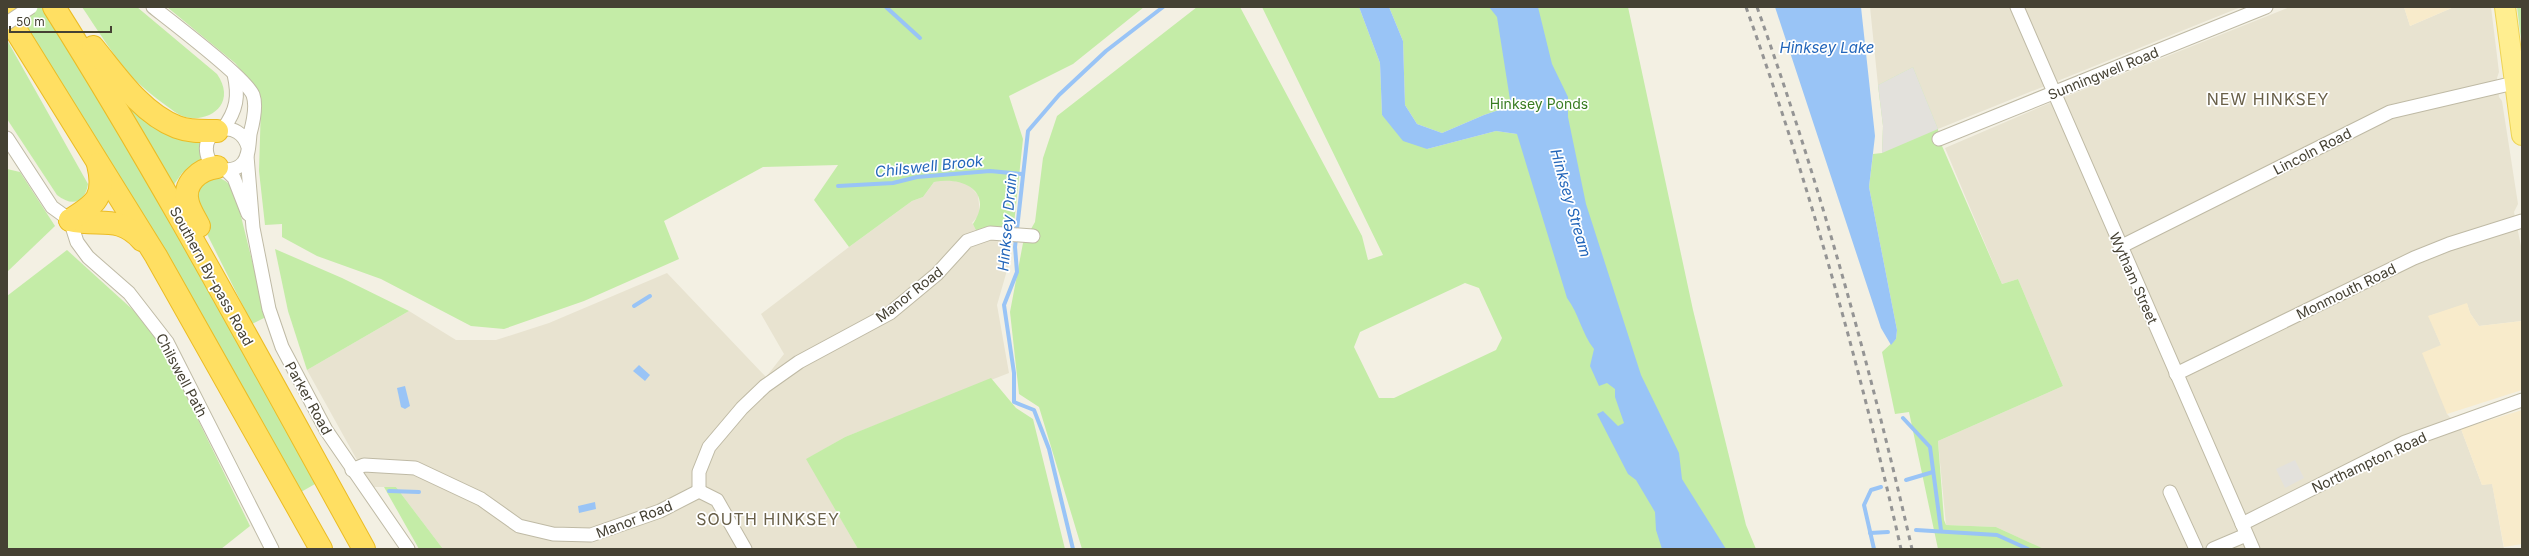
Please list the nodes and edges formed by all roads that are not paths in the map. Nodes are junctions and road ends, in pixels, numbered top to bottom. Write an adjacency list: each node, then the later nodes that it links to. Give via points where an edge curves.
1 (31, 7): 9 (street, bridge)
2 (54, 7): 26 (highway, Southern By-pass Road, via 137,142)
3 (60, 7): 13 (highway, via 123,83 159,117 177,127 194,131)
4 (153, 7): 10 (street)
5 (2017, 7): 12 (street, Wytham Street)
6 (2266, 7): 12 (street, Sunningwell Road)
7 (2504, 7): 11 (main road)
8 (7, 16): 18 (highway)
9 (7, 23)
10 (234, 74): 13 (street, via 238,89 237,104 233,115); 17 (street, via 248,86 253,96 253,120)
11 (2514, 83): 14 (main road); 24 (street, Lincoln Road, via 2390,112)
12 (2053, 93): 16 (street, Sunningwell Road); 24 (street, Wytham Street)
13 (220, 130): 17 (street, via 236,130 242,134); 19 (street, via 209,140 207,152 212,163)
14 (2522, 135)
15 (7, 138): 20 (street, via 52,207)
16 (1939, 139)
17 (248, 152): 19 (street, via 240,166); 22 (street, Parker Road)
18 (96, 156): 20 (highway, via 102,181 99,197 93,205); 25 (highway)
19 (222, 169): 22 (street, Parker Road, via 234,178); 26 (highway, via 206,168 196,175 187,192 188,202 208,245)
20 (70, 220): 25 (highway, via 84,223 114,222 124,225 138,235); 33 (street, Chilswell Path, via 77,242 88,257 129,293 167,342)
21 (2522, 221): 27 (street, Monmouth Road, via 2414,258)
22 (253, 228): 29 (street, Parker Road, via 269,309 282,347 322,424)
23 (1022, 235): 30 (street, Manor Road, via 990,233 967,241 937,274 890,312 799,362 765,386 742,408 709,447 699,472)
24 (2120, 247): 27 (street, Wytham Street)
25 (156, 256): 34 (highway)
26 (228, 305): 35 (highway, Southern By-pass Road)
27 (2176, 374): 32 (street, Wytham Street)
28 (2522, 400): 32 (street, Northampton Road, via 2405,442)
29 (352, 470): 30 (street, Manor Road, via 364,465 415,468 481,499 518,526 553,534 591,535 660,511); 36 (street, Parker Road)
30 (699, 491): 37 (street, via 717,500)
31 (2170, 492): 38 (street)
32 (2244, 529): 39 (street, Northampton Road); 40 (street, Wytham Street)
33 (272, 549)
34 (321, 549)
35 (364, 549)
36 (408, 549)
37 (746, 549)
38 (2196, 549)
39 (2213, 549)
40 (2253, 549)

